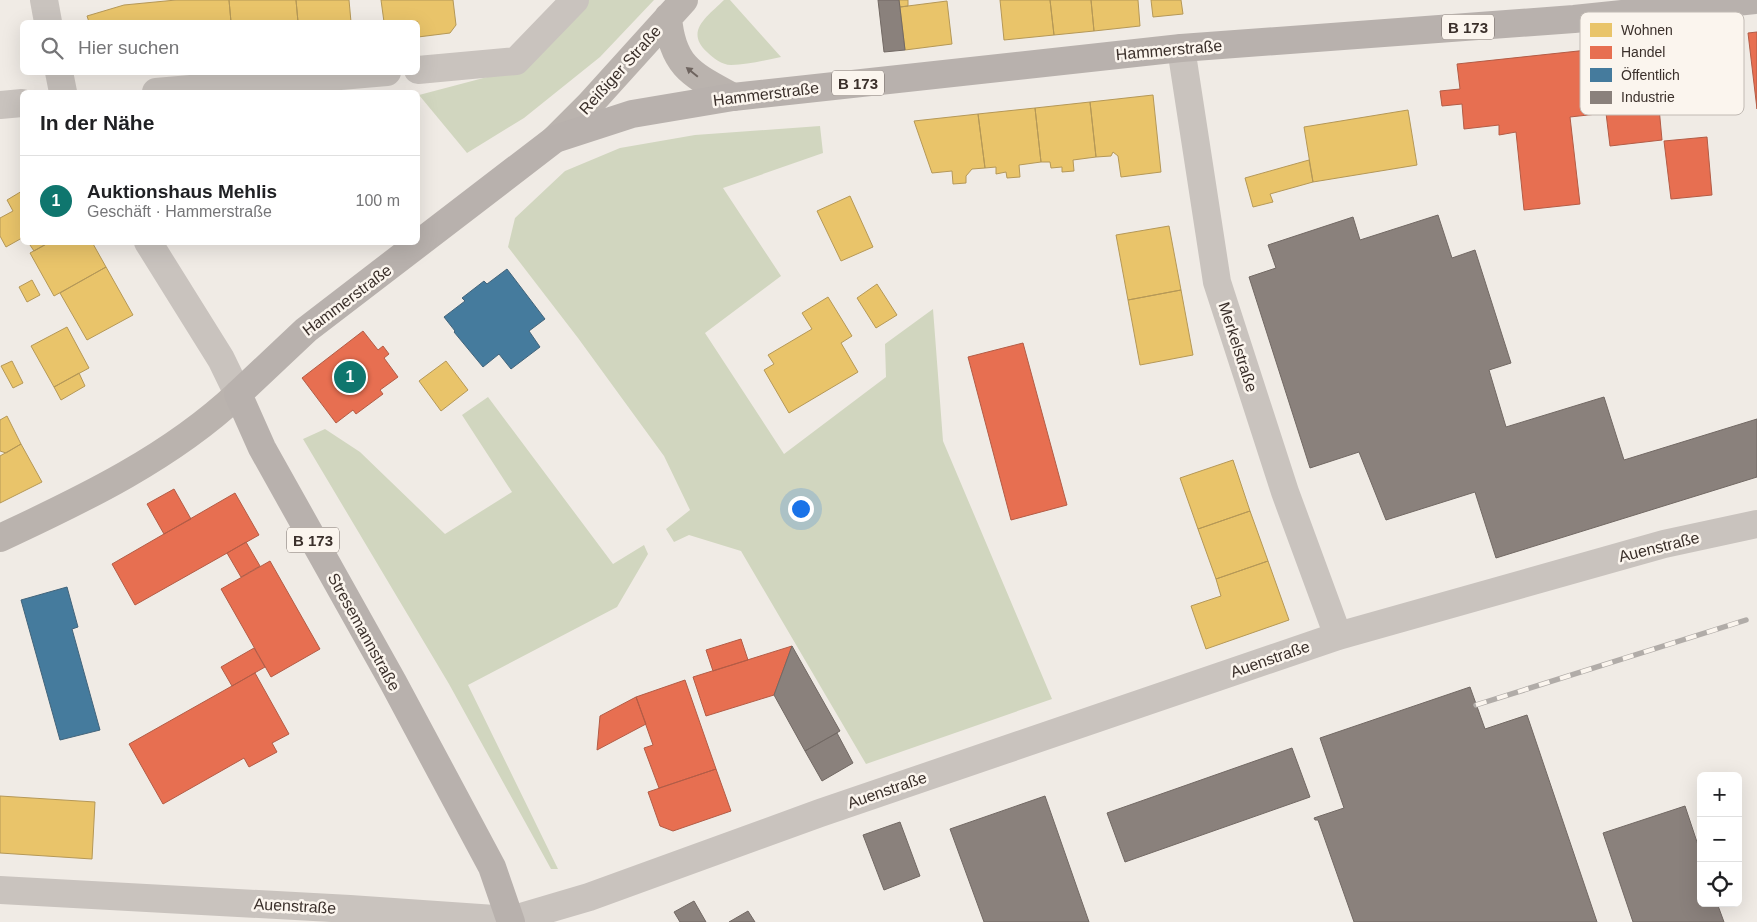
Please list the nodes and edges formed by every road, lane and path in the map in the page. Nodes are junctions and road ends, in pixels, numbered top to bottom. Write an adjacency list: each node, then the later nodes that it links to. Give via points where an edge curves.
1 (44, 0): 7 (street)
2 (575, 0): 9 (street, via 516,61)
3 (1755, 0): 5 (main road, Hammerstraße / B 173)
4 (676, 9): 14 (street, one-way to 4, via 702,80 678,58 672,46); 17 (street, Reißiger Straße)
5 (1641, 12)
6 (1580, 18): 8 (main road, Hammerstraße / B 173)
7 (48, 20)
8 (1181, 48): 14 (main road, Hammerstraße / B 173); 24 (street, Merkelstraße, via 1217,282 1285,492)
9 (420, 70)
10 (59, 75): 12 (street)
11 (352, 75): 13 (street)
12 (62, 90)
13 (179, 90)
14 (733, 97): 17 (main road, Hammerstraße / B 173, via 632,114)
15 (20, 104): 16 (street)
16 (0, 105)
17 (554, 139): 18 (main road, Hammerstraße)
18 (420, 242)
19 (150, 245): 21 (street, Stresemannstraße, via 221,359)
20 (416, 245): 21 (main road, Hammerstraße, via 306,330)
21 (238, 394): 23 (street, Hammerstraße, via 168,450); 26 (main road, Stresemannstraße / B 173, via 262,448 492,867)
22 (1757, 524): 24 (street, Auenstraße, via 1664,544)
23 (0, 538)
24 (1338, 636): 26 (street, Auenstraße, via 829,810 589,897)
25 (0, 890): 26 (street, Auenstraße, via 350,908)
26 (511, 921)

